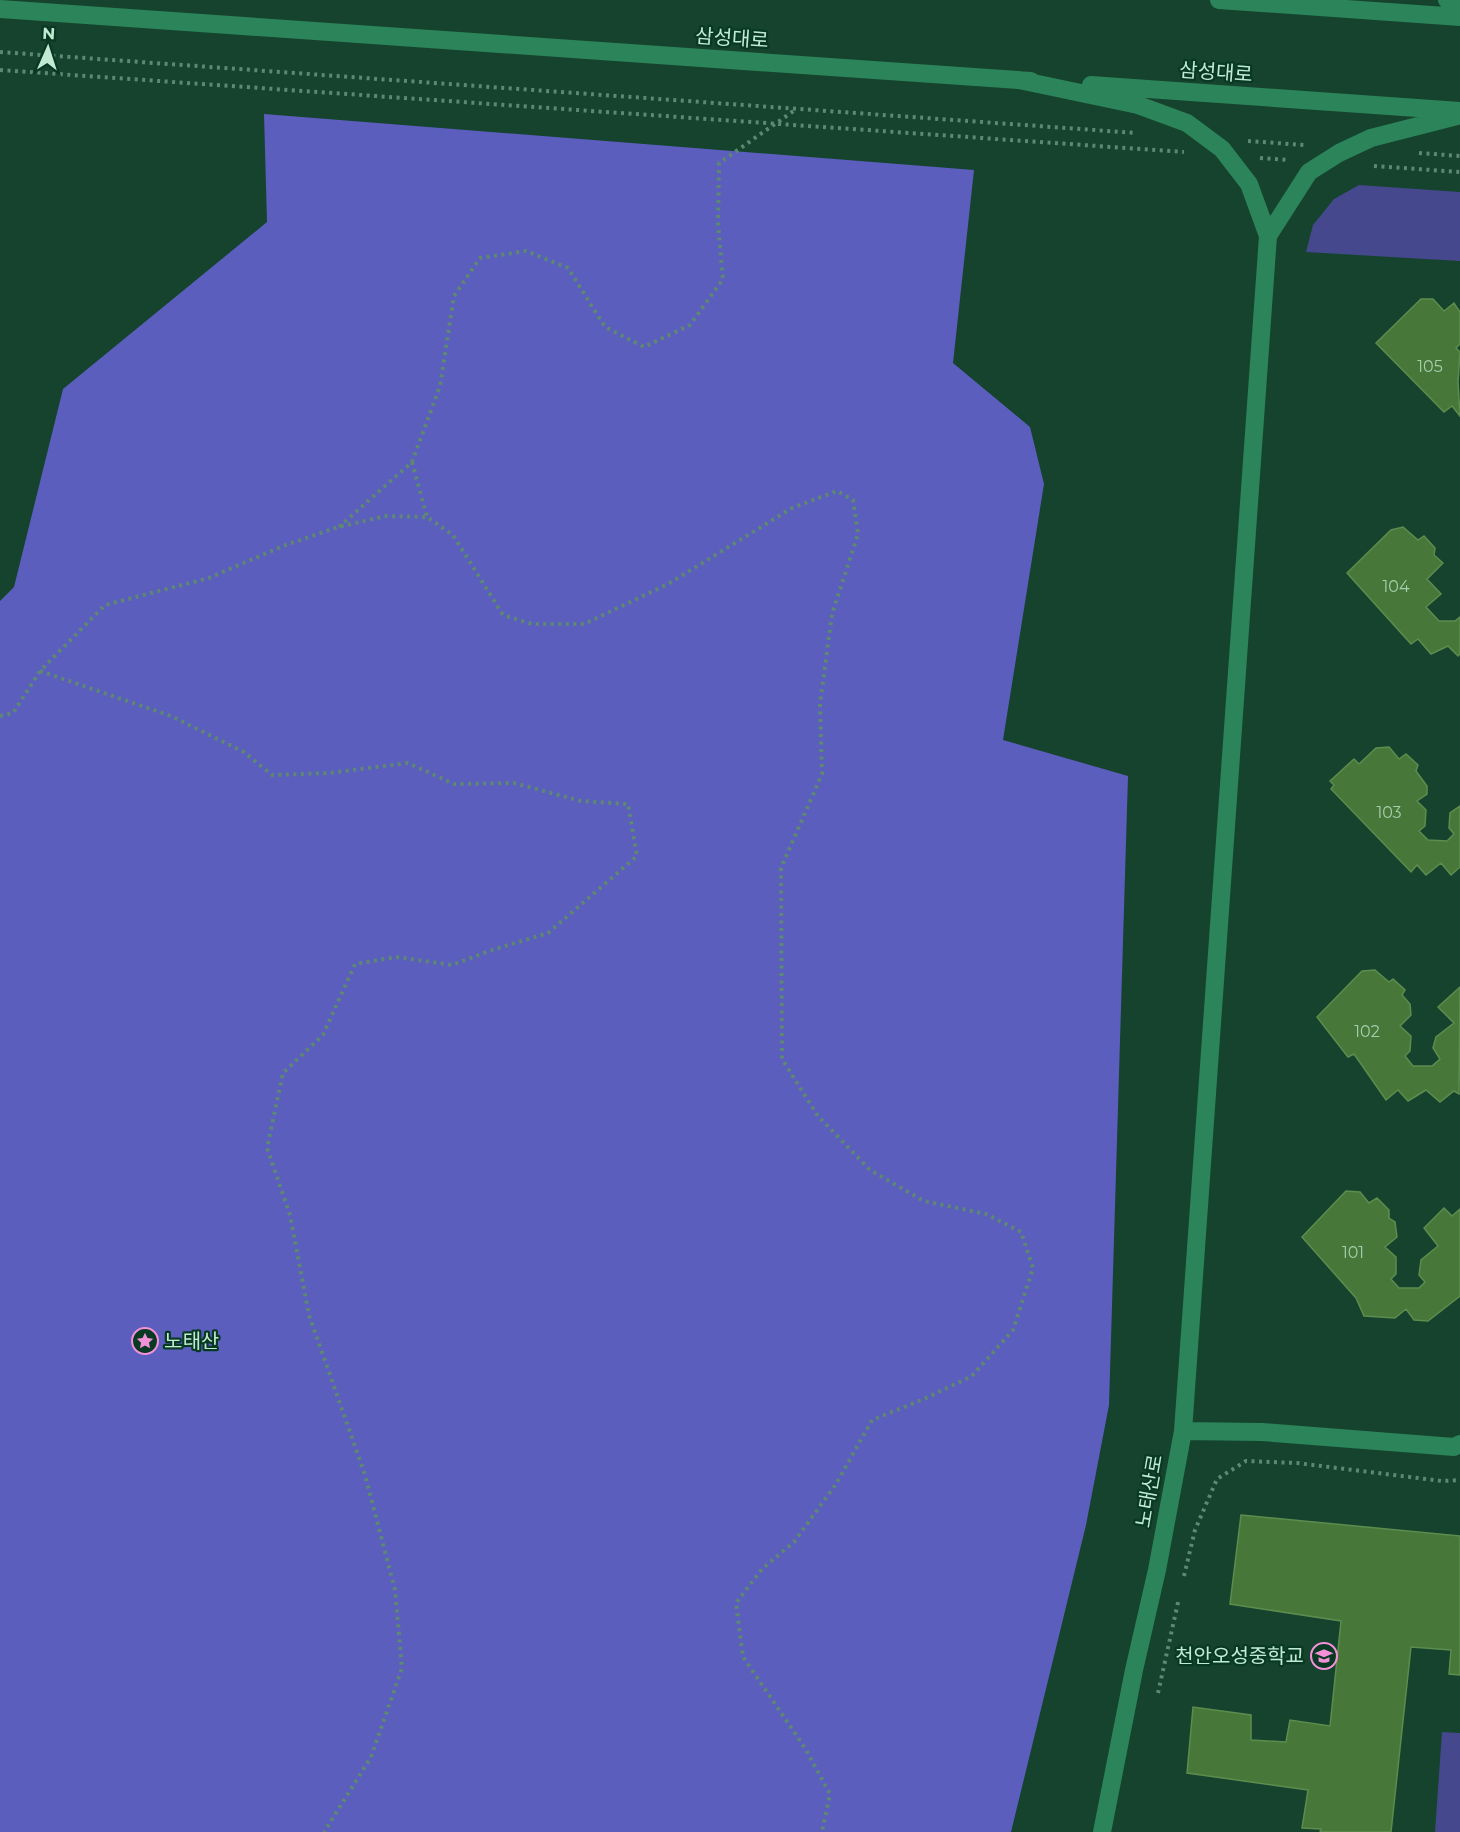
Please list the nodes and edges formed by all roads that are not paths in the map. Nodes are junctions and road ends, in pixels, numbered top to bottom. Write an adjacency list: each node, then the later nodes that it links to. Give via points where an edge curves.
1 (1219, 0): 5 (street)
2 (1447, 0): 4 (street)
3 (0, 9): 6 (street, 삼성대로)
4 (1460, 9)
5 (1460, 17)
6 (1019, 80): 7 (street, 삼성대로); 8 (street, via 1138,105 1187,123 1222,149 1249,184)
7 (1460, 113): 8 (street, via 1371,138 1338,153 1309,172)
8 (1268, 236): 9 (street, 노태산로)
9 (1183, 1431): 10 (street, via 1262,1432 1454,1447); 11 (street, 노태산로)
10 (1460, 1444)
11 (1102, 1832)

